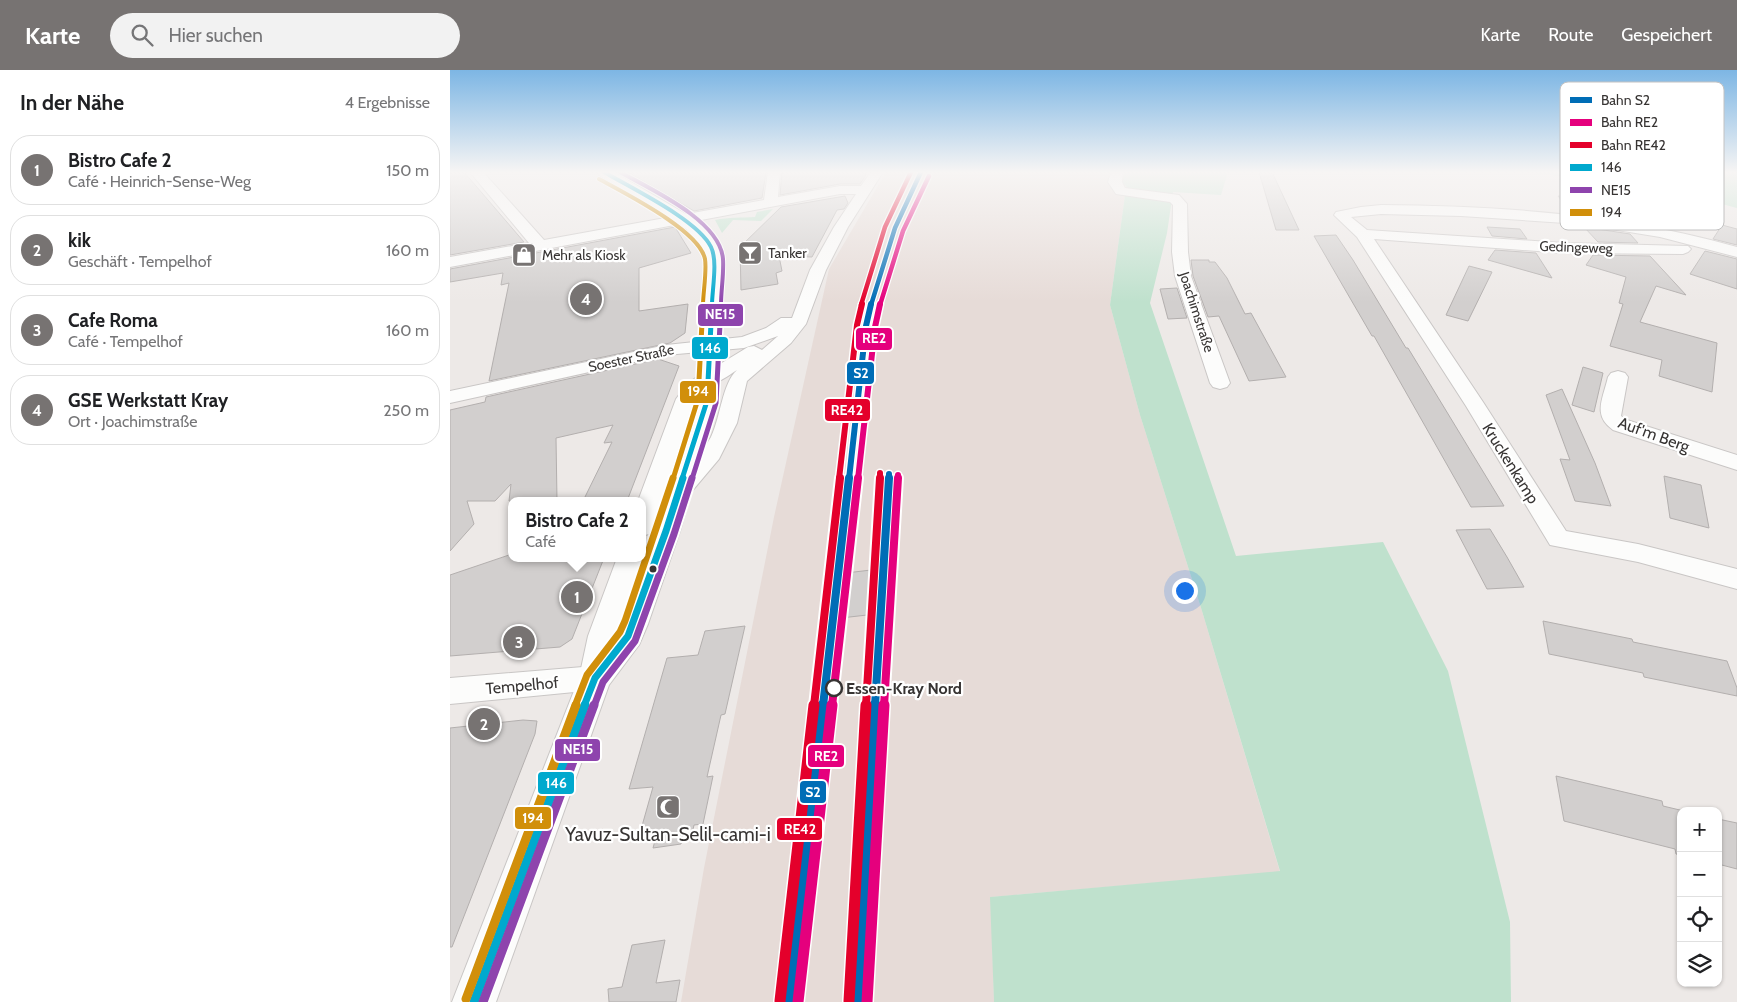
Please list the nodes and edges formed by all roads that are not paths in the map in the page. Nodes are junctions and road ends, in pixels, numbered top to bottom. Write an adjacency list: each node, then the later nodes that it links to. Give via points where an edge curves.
1 (514, 215): 12 (street, via 537,241)
2 (675, 215): 9 (main road)
3 (701, 215): 9 (street)
4 (848, 215): 15 (street, Soester Straße, via 823,260)
5 (1180, 215): 19 (street, Joachimstraße, via 1183,276)
6 (1343, 215): 11 (street, Gedingeweg)
7 (1514, 215): 8 (street, Gedingeweg)
8 (1560, 218)
9 (681, 219): 12 (street); 16 (main road, via 695,228 711,247 714,258)
10 (1641, 230): 13 (street, Gedingeweg)
11 (1363, 234): 13 (street, Gedingeweg, via 1564,248); 25 (street, Kruckenkamp, via 1476,406 1558,539 1638,553)
12 (537, 246): 14 (street)
13 (1731, 250)
14 (450, 262)
15 (804, 308): 16 (street, Soester Straße, via 762,338); 18 (street, Soester Straße, via 772,340); 22 (street, Soester Straße, via 798,325 738,380 718,447 705,466)
16 (710, 347): 18 (main road); 20 (street, Soester Straße, via 666,350)
17 (1618, 377): 21 (street, Auf'm Berg, via 1611,419 1620,425)
18 (710, 379): 22 (main road, via 707,401); 23 (main road, via 694,389 687,399)
19 (1220, 383)
20 (450, 397)
21 (1737, 463)
22 (679, 491): 26 (main road, via 628,636)
23 (646, 515)
24 (629, 562): 26 (main road, via 603,636)
25 (1737, 579)
26 (595, 678): 27 (street, Tempelhof); 28 (main road)
27 (450, 691)
28 (474, 1002)

